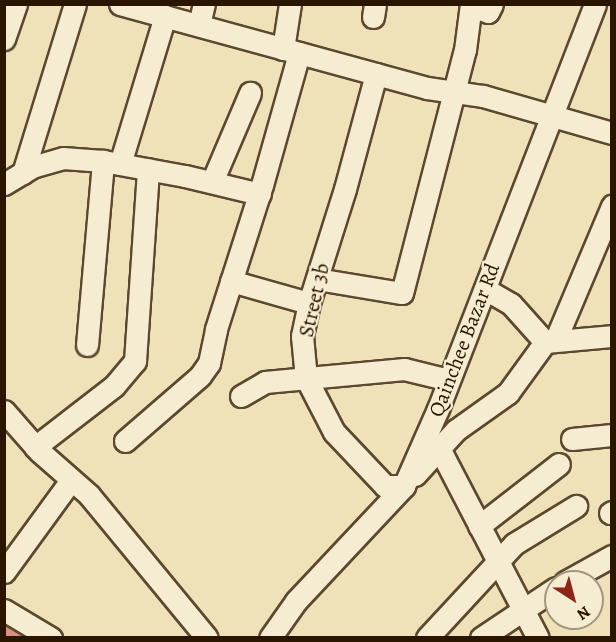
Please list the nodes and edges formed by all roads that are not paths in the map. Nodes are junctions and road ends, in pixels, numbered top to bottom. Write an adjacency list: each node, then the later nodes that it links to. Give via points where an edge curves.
1 (16, 4): 10 (street)
2 (75, 4): 19 (street)
3 (120, 4): 8 (street)
4 (204, 4): 9 (street)
5 (290, 4): 11 (street)
6 (595, 4): 15 (street, Qainchee Bazar Rd)
7 (478, 5): 13 (street)
8 (165, 16): 9 (street); 17 (street)
9 (199, 25): 11 (street)
10 (4, 39)
11 (291, 51): 12 (street); 22 (street)
12 (376, 74): 13 (street); 24 (street, Street 3b)
13 (454, 92): 15 (street, via 483,96); 24 (street, via 402,293)
14 (250, 93): 20 (street)
15 (550, 116): 16 (street); 26 (street, Qainchee Bazar Rd)
16 (612, 133)
17 (112, 163): 18 (street); 19 (street, via 63,158); 30 (street)
18 (148, 169): 20 (street); 38 (street, via 135,361 114,386)
19 (23, 173): 21 (street)
20 (212, 182): 22 (street)
21 (4, 184)
22 (260, 194): 25 (street)
23 (612, 206): 29 (street)
24 (317, 279): 27 (street, Street 3b)
25 (231, 281): 27 (street); 37 (street, via 209,363 200,376)
26 (485, 289): 29 (street, via 511,304); 32 (street, Qainchee Bazar Rd)
27 (309, 303): 31 (street, Street 3b, via 302,336)
28 (612, 336): 29 (street)
29 (550, 342): 39 (street, via 508,393 456,430)
30 (87, 345)
31 (306, 378): 32 (street, via 404,369); 33 (street, via 266,382); 42 (street, Street 3b, via 334,432 365,468 385,486)
32 (449, 380): 42 (street, Qainchee Bazar Rd)
33 (241, 396)
34 (4, 411): 38 (street)
35 (612, 435): 36 (street)
36 (572, 440)
37 (125, 441)
38 (35, 447): 41 (street)
39 (439, 448): 42 (street); 44 (street)
40 (559, 464): 44 (street)
41 (71, 480): 48 (street); 53 (street, via 89,495)
42 (404, 486): 54 (street, Qainchee Bazar Rd, via 296,602)
43 (576, 506): 46 (street, via 514,544)
44 (479, 526): 46 (street)
45 (612, 556): 47 (street)
46 (496, 561): 50 (street); 55 (street)
47 (587, 570)
48 (4, 572)
49 (544, 595): 50 (street)
50 (522, 609): 56 (street); 57 (street)
51 (4, 610): 52 (street)
52 (51, 638)
53 (207, 638)
54 (270, 638)
55 (427, 638)
56 (481, 638)
57 (538, 638)

